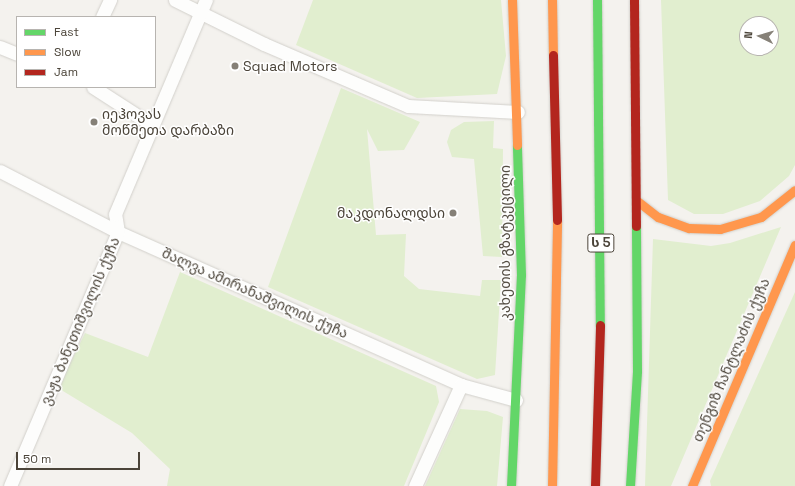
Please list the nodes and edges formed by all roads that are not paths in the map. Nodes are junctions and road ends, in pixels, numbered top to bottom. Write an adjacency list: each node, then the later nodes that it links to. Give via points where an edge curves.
1 (110, 0): 9 (street)
2 (175, 0): 8 (street)
3 (206, 0): 8 (street, ვაჟა ბანეთიშვილის ქუჩა)
4 (512, 0): 13 (main road, კახეთის გზატკეცილი)
5 (552, 0): 25 (main road, via 558,267)
6 (597, 0): 26 (main road, ს 5, via 601,383)
7 (634, 0): 17 (main road)
8 (200, 14): 13 (street, via 408,106); 14 (street, ვაჟა ბანეთიშვილის ქუჩა)
9 (102, 16)
10 (0, 47): 11 (street)
11 (16, 54)
12 (95, 88): 14 (street)
13 (518, 112): 21 (main road, კახეთის გზატკეცილი, via 520,275)
14 (152, 125): 18 (street, ვაჟა ბანეთიშვილის ქუჩა, via 115,214)
15 (0, 171): 18 (street, შალვა ამირანაშვილის ქუჩა)
16 (795, 190): 17 (main road, via 761,217 720,230 689,228 658,217)
17 (636, 200): 27 (main road, via 637,371)
18 (118, 232): 20 (street, შალვა ამირანაშვილის ქუჩა); 22 (street, ვაჟა ბანეთიშვილის ქუჩა)
19 (795, 245): 28 (main road, თენგიზ ჩანტლაძის ქუჩა)
20 (461, 385): 21 (street, შალვა ამირანაშვილის ქუჩა); 23 (street)
21 (516, 400): 24 (main road, კახეთის გზატკეცილი)
22 (10, 486)
23 (415, 486)
24 (511, 486)
25 (552, 486)
26 (595, 486)
27 (630, 486)
28 (692, 486)

